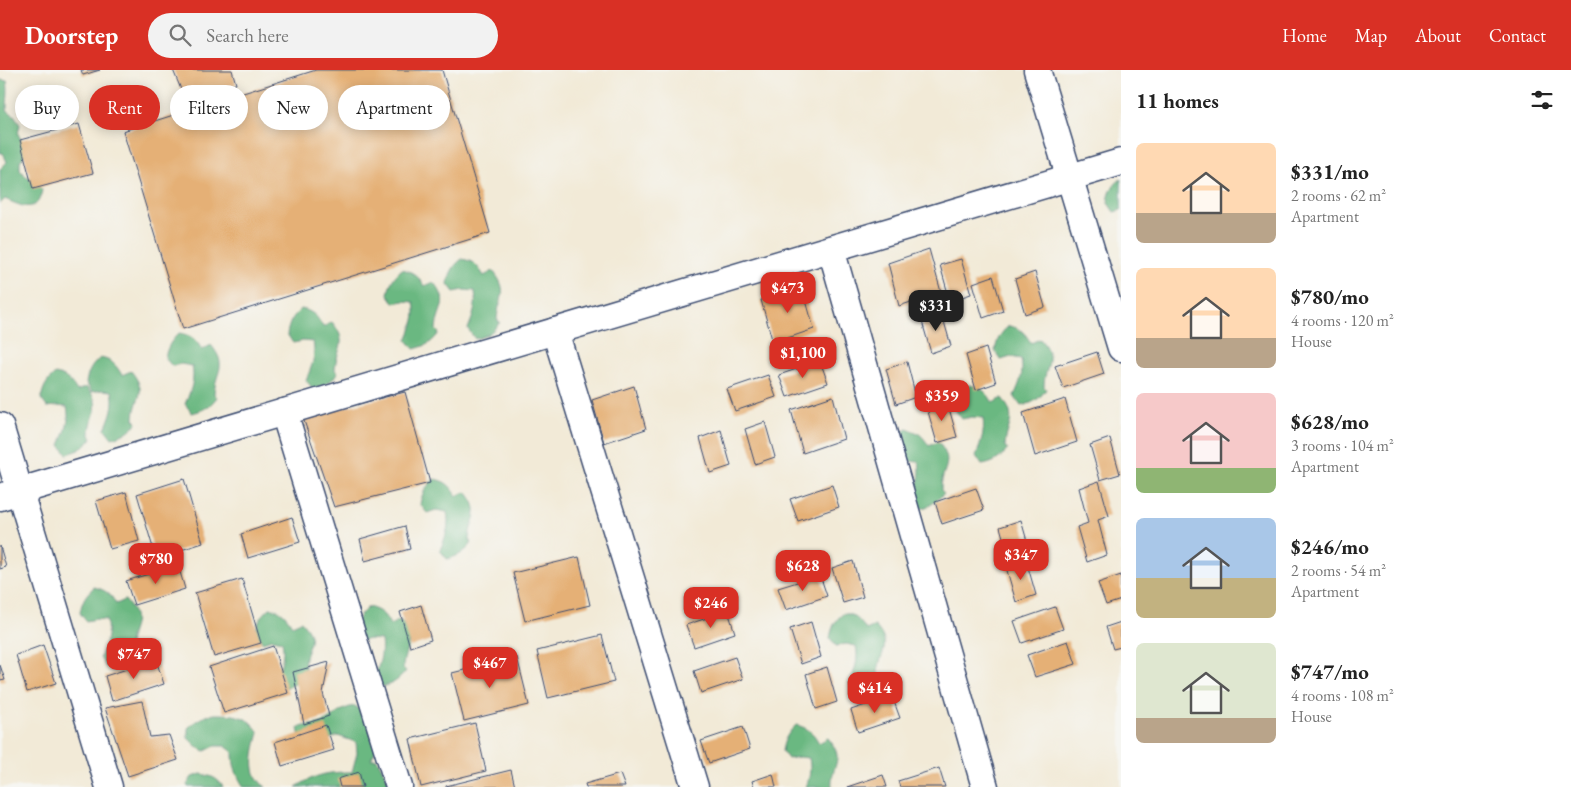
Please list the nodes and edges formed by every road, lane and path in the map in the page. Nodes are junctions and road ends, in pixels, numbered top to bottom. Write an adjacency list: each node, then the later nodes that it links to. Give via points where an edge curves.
1 (1037, 70): 3 (street)
2 (1121, 162): 3 (street)
3 (1070, 177): 4 (street); 6 (street)
4 (831, 249): 5 (street); 13 (street)
5 (555, 331): 7 (street); 12 (street)
6 (1121, 348)
7 (284, 412): 9 (street); 11 (street)
8 (0, 426): 9 (street)
9 (10, 494): 10 (street)
10 (109, 787)
11 (399, 787)
12 (695, 787)
13 (985, 787)

